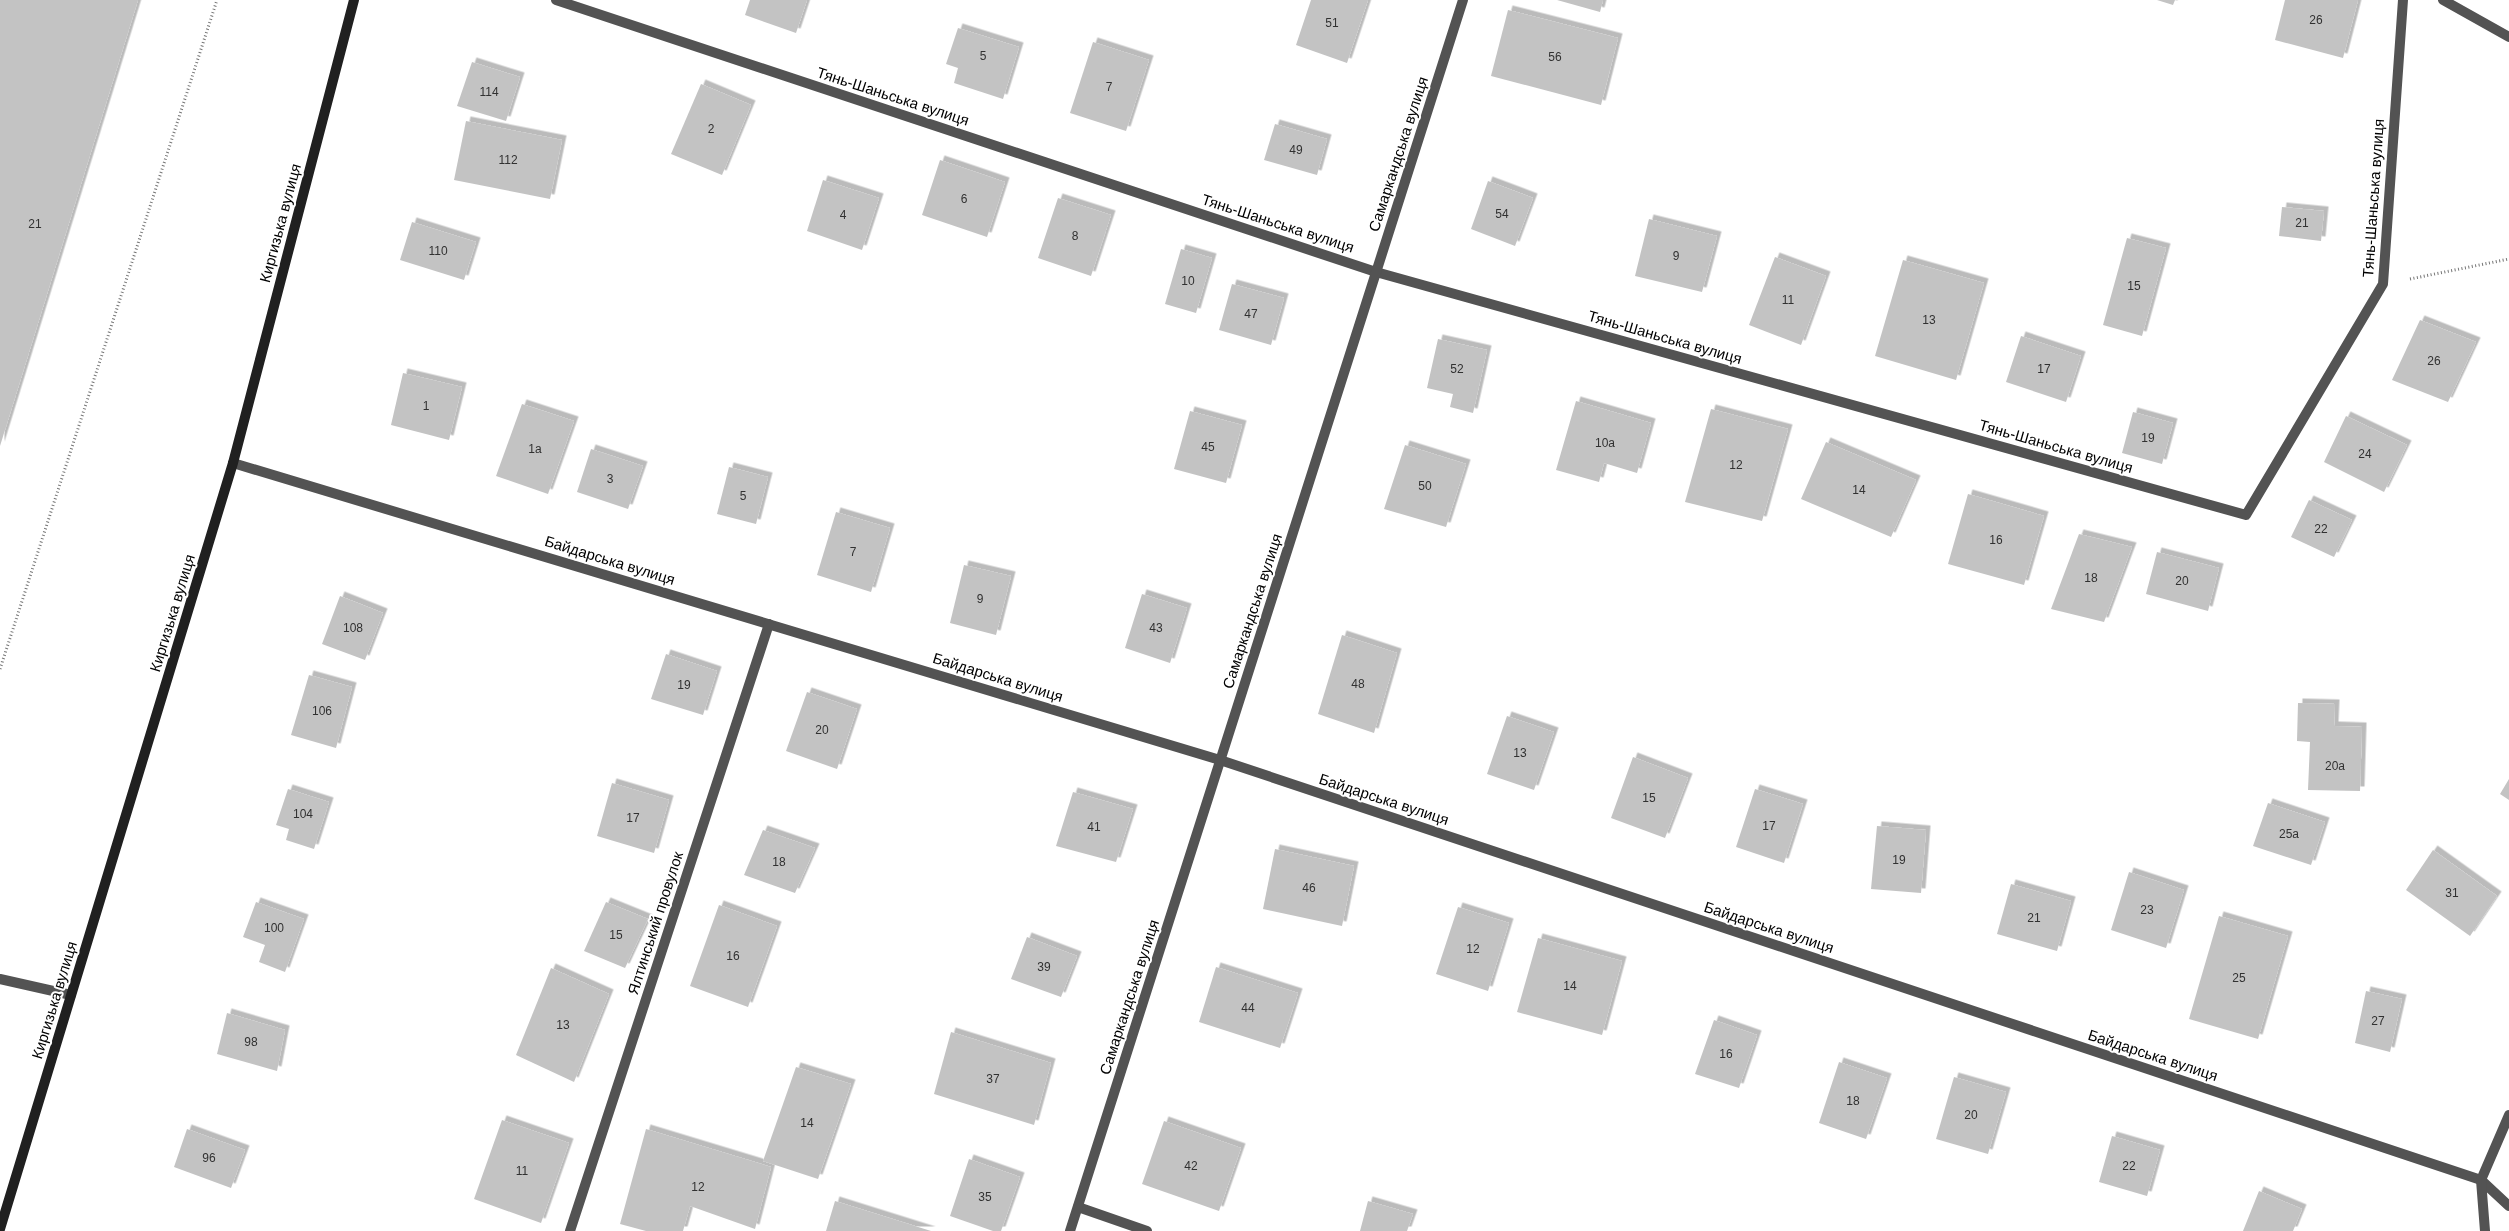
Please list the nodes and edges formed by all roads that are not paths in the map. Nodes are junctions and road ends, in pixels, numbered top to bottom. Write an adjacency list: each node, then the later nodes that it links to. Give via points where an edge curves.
1 (354, 0): 8 (street, Киргизька вулиця)
2 (556, 0): 7 (street, Тянь-Шаньська вулиця)
3 (1463, 0): 7 (street, Самаркандська вулиця)
4 (2403, 0): 7 (street, Тянь-Шаньська вулиця, via 2383,284 2246,515)
5 (2443, 0): 6 (street)
6 (2509, 37)
7 (1376, 272): 10 (street, Самаркандська вулиця)
8 (233, 462): 9 (street, Байдарська вулиця); 12 (street, Киргизька вулиця)
9 (769, 624): 10 (street, Байдарська вулиця); 19 (street, Ялтинський провулок)
10 (1220, 760): 14 (street, Байдарська вулиця); 16 (street, Самаркандська вулиця)
11 (0, 979): 12 (street)
12 (71, 995): 17 (street, Киргизька вулиця)
13 (2509, 1115): 14 (street)
14 (2481, 1180): 15 (street, Байдарська вулиця); 22 (street)
15 (2509, 1206)
16 (1078, 1207): 20 (street, Самаркандська вулиця); 21 (street)
17 (2, 1216): 18 (street, Киргизька вулиця)
18 (0, 1229)
19 (570, 1231)
20 (1070, 1231)
21 (1147, 1231)
22 (2486, 1231)

